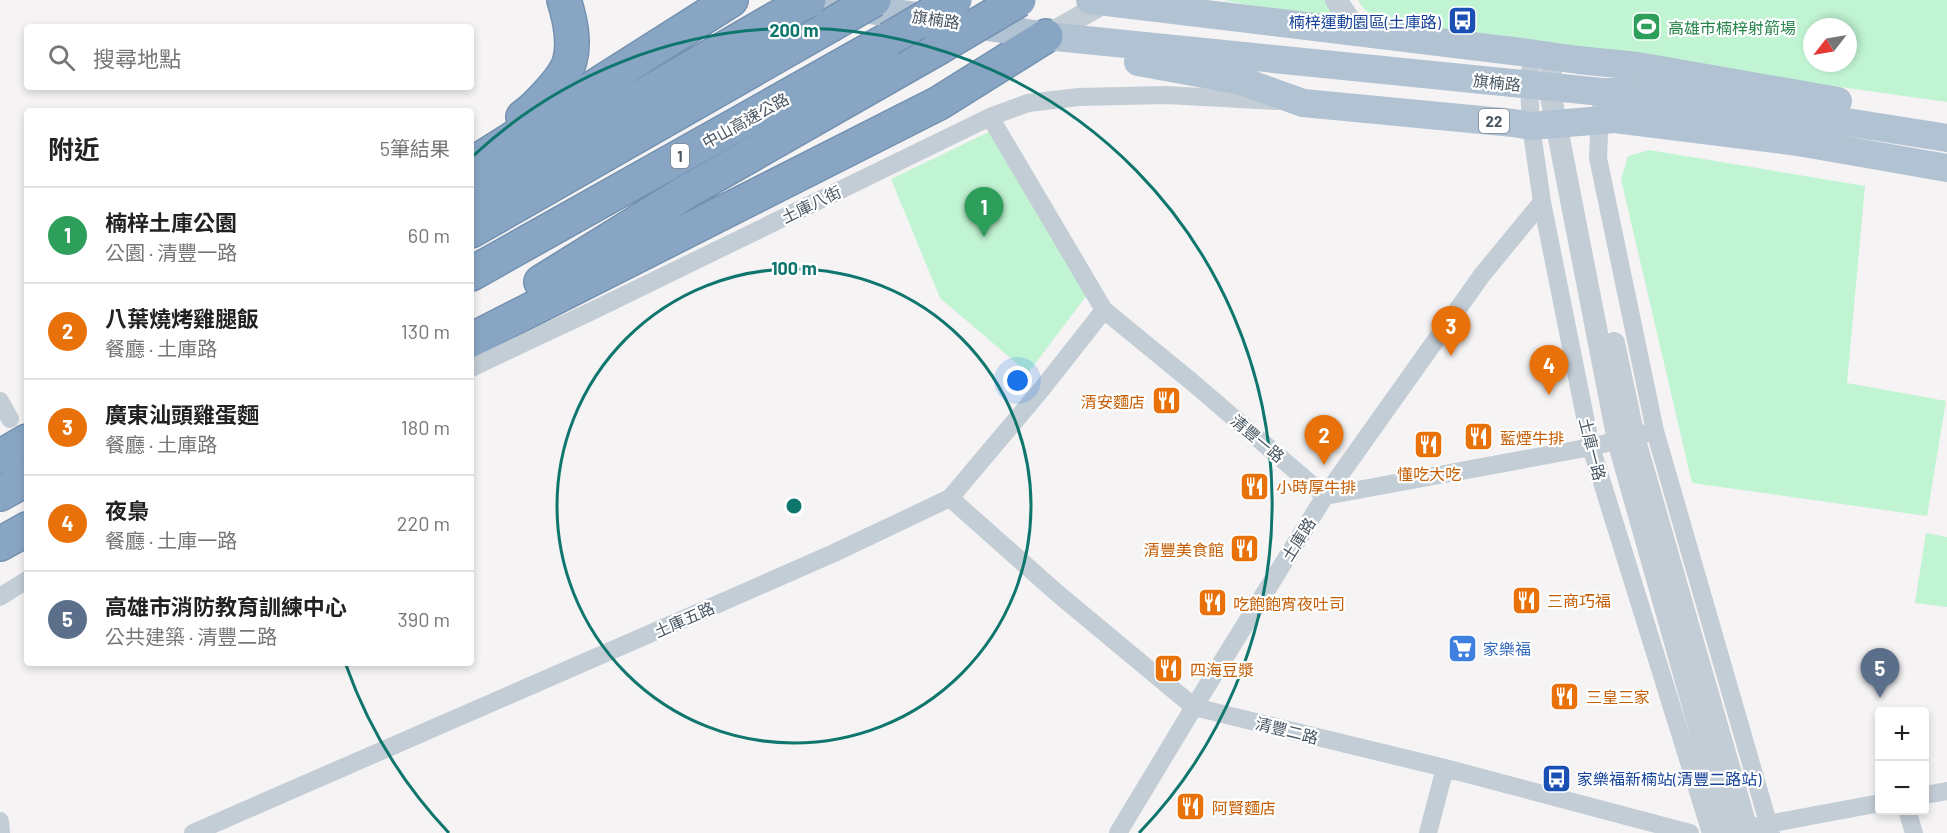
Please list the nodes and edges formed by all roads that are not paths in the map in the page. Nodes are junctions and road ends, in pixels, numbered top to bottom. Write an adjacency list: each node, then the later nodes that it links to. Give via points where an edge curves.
1 (564, 0): 20 (highway, via 572,37 570,62 535,108)
2 (731, 0): 21 (highway)
3 (809, 0): 9 (highway, bridge)
4 (874, 0): 25 (highway, 1, bridge)
5 (955, 0): 26 (highway, 中山高速公路 / 1, bridge)
6 (1019, 0): 28 (highway, bridge, via 686,192)
7 (1336, 0): 10 (street)
8 (1101, 1): 10 (main road, 旗楠路); 11 (street)
9 (783, 9): 11 (main road, 旗楠路 / 22, via 925,17); 23 (highway)
10 (1358, 32): 12 (main road, 旗楠路)
11 (1046, 36): 13 (main road, 旗楠路 / 22); 15 (main road, 旗楠路 / 22, via 1147,64 1242,81); 29 (highway, via 939,103)
12 (1567, 58): 13 (street, 土庫一路); 13 (street, 土庫一路); 17 (main road, 旗楠路, via 1638,66)
13 (1563, 88): 18 (street, 土庫一路); 18 (street, 土庫一路); 19 (main road, 旗楠路 / 22, via 1802,115)
14 (1166, 95): 15 (street, 旗楠路); 16 (street, 土庫八街, via 1048,100)
15 (1303, 103): 18 (main road, 旗楠路 / 22, via 1513,123)
16 (990, 117): 27 (street, 清豐一路); 30 (street, 土庫八街)
17 (1947, 119)
18 (1565, 124): 22 (main road, 旗楠路 / 22, via 1615,120 1798,142); 24 (street, 土庫一路); 33 (street, 土庫一路, via 1558,141); 33 (street, 土庫一路, via 1598,158 1605,181)
19 (1947, 138)
20 (474, 152)
21 (474, 163)
22 (1947, 168)
23 (474, 193)
24 (1542, 202): 34 (street, 土庫一路); 38 (street, 土庫路, via 1482,275)
25 (474, 229)
26 (474, 272)
27 (1104, 310): 38 (street, 清豐一路); 39 (street, 土庫五路)
28 (474, 323)
29 (474, 338)
30 (474, 367)
31 (0, 401): 32 (street)
32 (18, 430): 35 (highway)
33 (1635, 436): 34 (street); 52 (street, 土庫一路)
34 (1591, 447): 38 (street); 58 (street, 土庫一路)
35 (0, 457)
36 (24, 481): 37 (highway)
37 (0, 494)
38 (1325, 496): 45 (street, 土庫路)
39 (950, 498): 45 (street, 清豐二路); 54 (street, 土庫五路, via 708,609)
40 (24, 531): 42 (highway)
41 (24, 543): 42 (highway)
42 (0, 546)
43 (24, 582): 44 (street)
44 (0, 597)
45 (1194, 707): 46 (street, 清豐二路); 55 (street, 土庫路)
46 (1445, 768): 56 (street); 57 (street, 清豐二路)
47 (1947, 791): 48 (street)
48 (1929, 794)
49 (1875, 804): 52 (street)
50 (1909, 815): 59 (street)
51 (0, 821): 53 (street)
52 (1749, 831)
53 (1, 833)
54 (193, 833)
55 (1118, 833)
56 (1428, 833)
57 (1690, 833)
58 (1711, 833)
59 (1914, 833)

